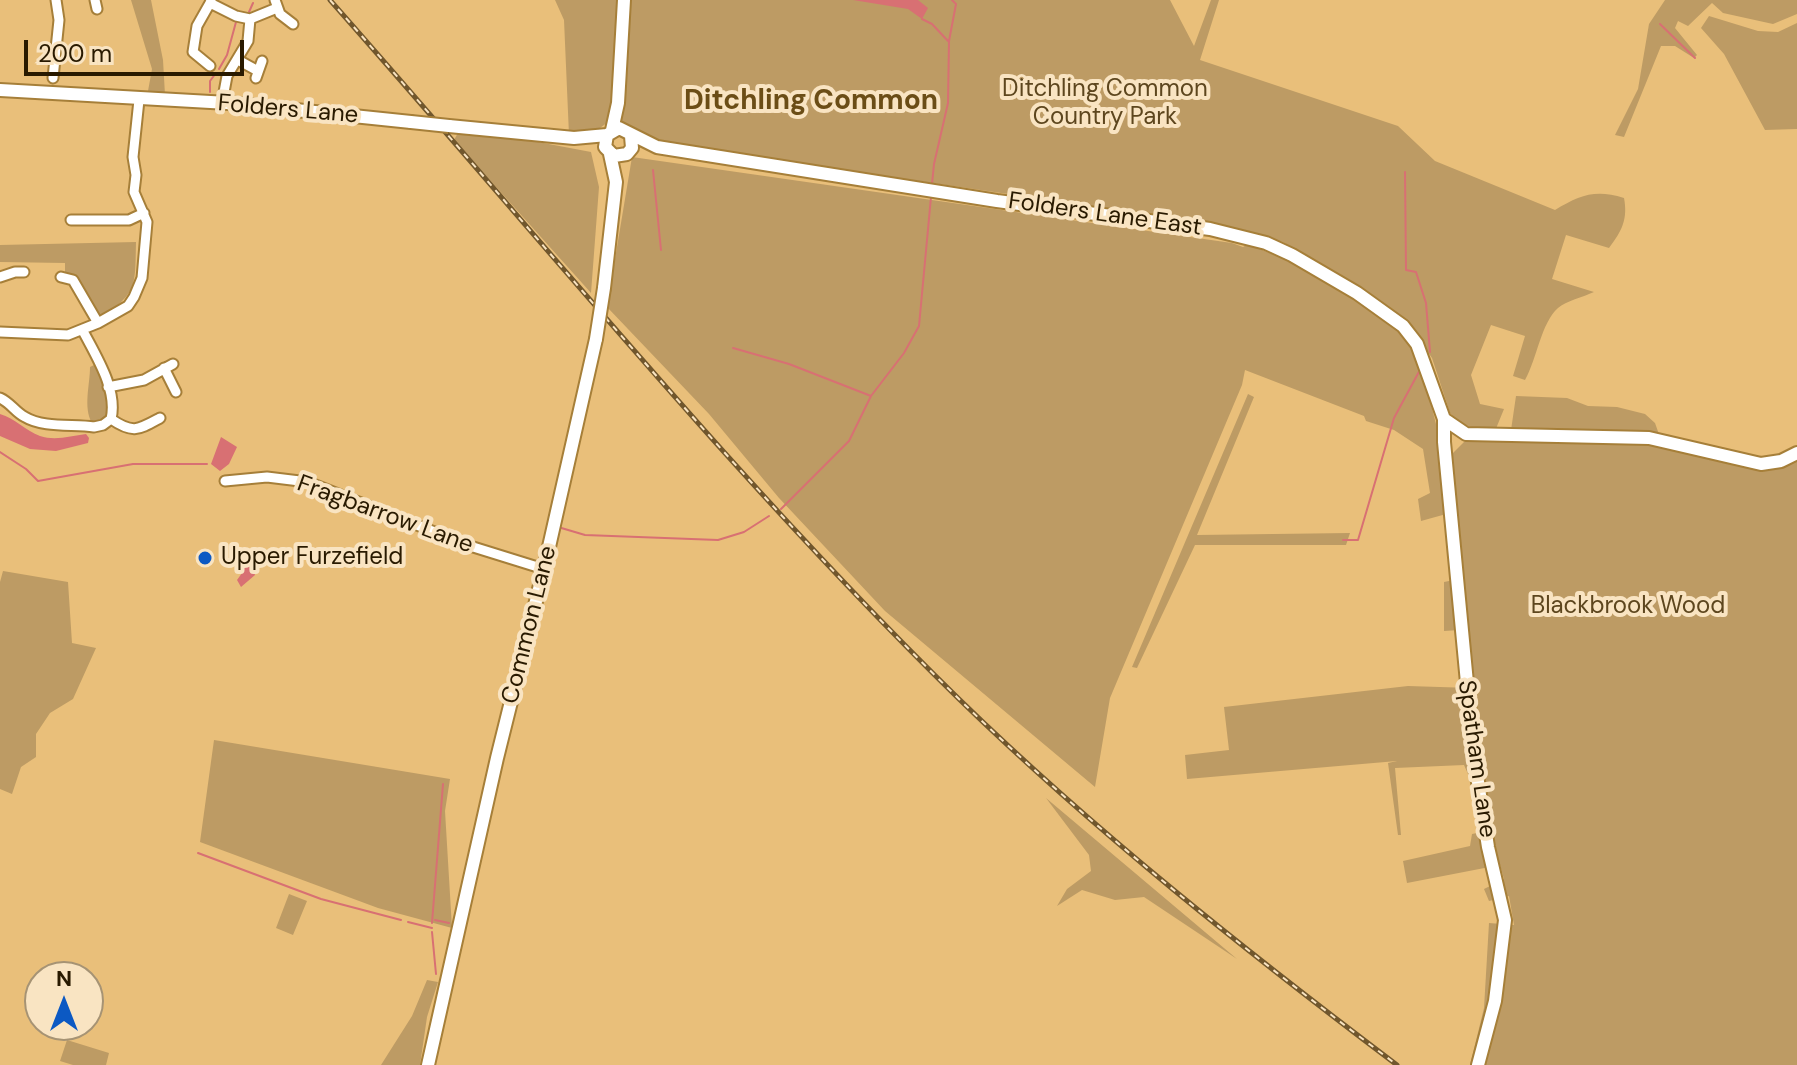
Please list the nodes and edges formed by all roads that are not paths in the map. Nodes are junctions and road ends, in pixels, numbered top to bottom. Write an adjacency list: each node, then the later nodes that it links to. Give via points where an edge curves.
1 (56, 0): 10 (street)
2 (624, 0): 14 (street)
3 (210, 1): 5 (street); 9 (street, via 197,26 193,52)
4 (276, 4): 5 (street); 6 (street)
5 (250, 19): 7 (street, via 248,41)
6 (293, 24)
7 (238, 60): 8 (street, via 257,74); 13 (street, via 226,79)
8 (262, 61)
9 (210, 66)
10 (53, 78)
11 (0, 90): 12 (street, Folders Lane)
12 (139, 100): 13 (street, Folders Lane); 22 (street, via 134,192)
13 (222, 103): 17 (street, Folders Lane, bridge)
14 (618, 103): 15 (street); 16 (street)
15 (609, 132): 16 (street, via 619,128); 17 (street, Folders Lane); 19 (street, via 604,143)
16 (630, 134): 18 (street, Folders Lane East); 20 (street, via 633,144)
17 (574, 138): 19 (street, Folders Lane)
18 (657, 147): 20 (street, Folders Lane East); 35 (street, Folders Lane East, via 1210,229 1266,243 1357,293 1403,326 1417,344)
19 (609, 152): 20 (street, via 618,157); 21 (street, Common Lane)
20 (628, 153): 21 (street, Common Lane)
21 (616, 182): 40 (street, Common Lane, bridge, via 596,339)
22 (144, 213): 23 (street, via 129,220); 27 (street, via 140,285 128,306)
23 (71, 220)
24 (24, 272): 25 (street)
25 (0, 277)
26 (61, 277): 27 (street, via 73,280)
27 (98, 323): 28 (street)
28 (83, 331): 29 (street); 30 (street)
29 (0, 332)
30 (108, 387): 31 (street, via 144,380 169,366); 34 (street, via 114,407)
31 (176, 392)
32 (0, 398): 34 (street, via 34,422 94,427)
33 (160, 418): 34 (street, via 138,429 126,429)
34 (111, 419)
35 (1444, 419): 36 (street); 37 (street, Spatham Lane)
36 (1466, 434): 37 (street); 38 (street, via 1649,438 1761,464)
37 (1445, 449): 42 (street, Spatham Lane, via 1476,772 1505,920 1495,1001)
38 (1797, 453)
39 (225, 481): 40 (street, Fragbarrow Lane, via 267,477 308,482 470,546)
40 (544, 569): 41 (street, Common Lane)
41 (428, 1065)
42 (1478, 1065)

